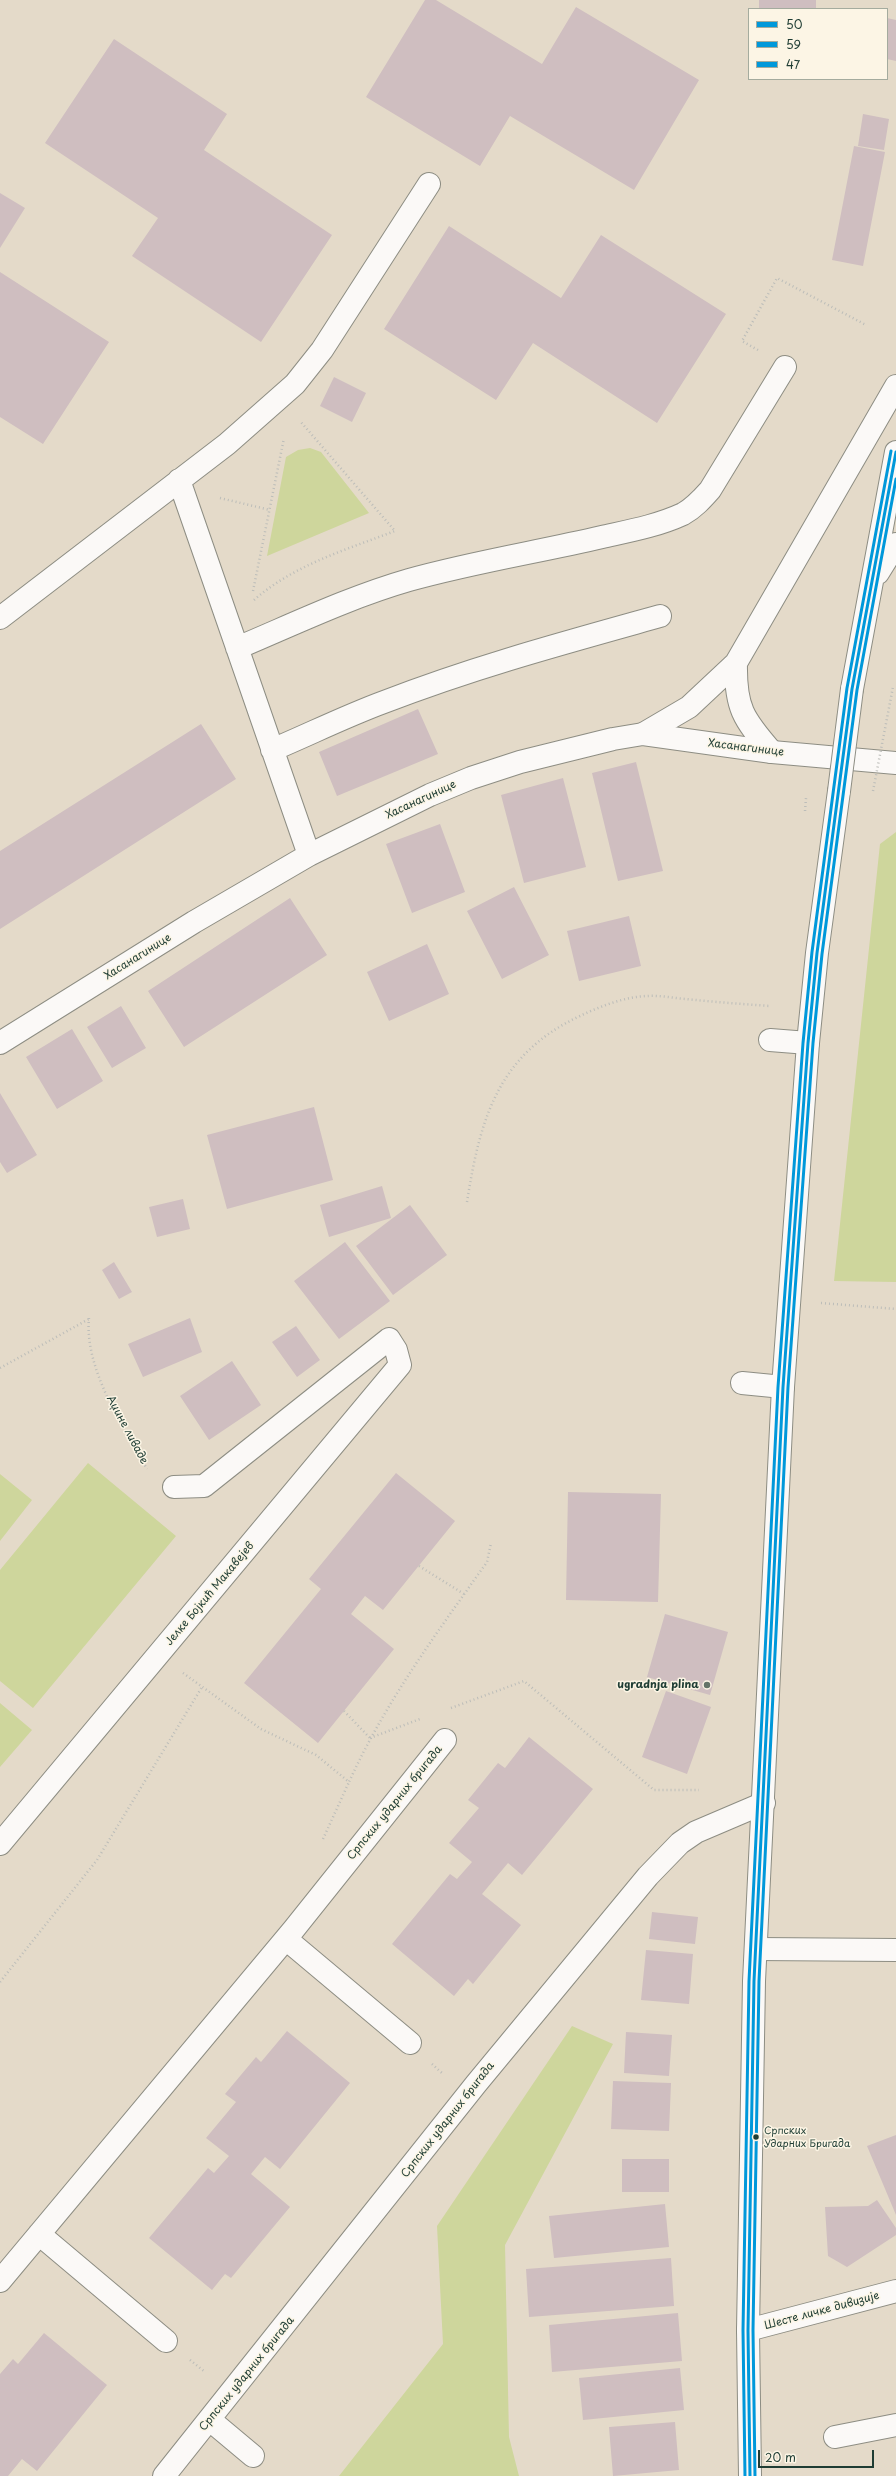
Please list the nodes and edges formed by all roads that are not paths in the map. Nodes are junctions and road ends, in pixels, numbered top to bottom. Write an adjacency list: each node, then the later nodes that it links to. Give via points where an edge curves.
1 (429, 184): 5 (street, via 285,404 227,444)
2 (786, 367): 10 (street, via 710,490 684,513 660,523 408,580 359,596)
3 (896, 386): 11 (street)
4 (896, 456): 7 (street)
5 (180, 483): 9 (street); 10 (street)
6 (896, 544): 7 (street)
7 (871, 584): 19 (street, bridge, via 852,689 817,953)
8 (660, 616): 13 (street, via 499,662 435,684 383,702)
9 (0, 618)
10 (237, 648): 13 (street)
11 (736, 663): 12 (street, via 689,707); 14 (street, via 735,690 742,713 749,726)
12 (643, 734): 14 (street, Хасанагинице); 16 (street, Хасанагинице, via 565,750 470,778)
13 (272, 750): 16 (street)
14 (772, 752): 15 (street, Хасанагинице)
15 (896, 763)
16 (309, 855): 18 (street, Хасанагинице, via 194,922)
17 (770, 1040): 19 (street)
18 (0, 1043)
19 (808, 1043): 21 (street)
20 (742, 1383): 21 (street)
21 (783, 1387): 24 (street)
22 (174, 1487): 25 (street, Јелке Бојкић Макавејев, via 204,1486 389,1339 396,1350 400,1365)
23 (445, 1740): 26 (street, Српских ударних бригада)
24 (764, 1803): 27 (street); 35 (street, Српских ударних бригада, via 696,1832 680,1843 648,1876 476,2084)
25 (0, 1844)
26 (286, 1939): 29 (street); 30 (street, Српских ударних бригада)
27 (756, 1949): 28 (street); 33 (street)
28 (896, 1950)
29 (410, 2043)
30 (39, 2234): 31 (street, Српских ударних бригада); 34 (street)
31 (0, 2281)
32 (896, 2291): 33 (street, Шесте личке дивизије)
33 (748, 2330): 40 (street)
34 (166, 2341)
35 (210, 2420): 38 (street); 39 (street, Српских ударних бригада)
36 (896, 2425): 37 (street)
37 (835, 2438)
38 (253, 2456)
39 (164, 2476)
40 (750, 2476)

